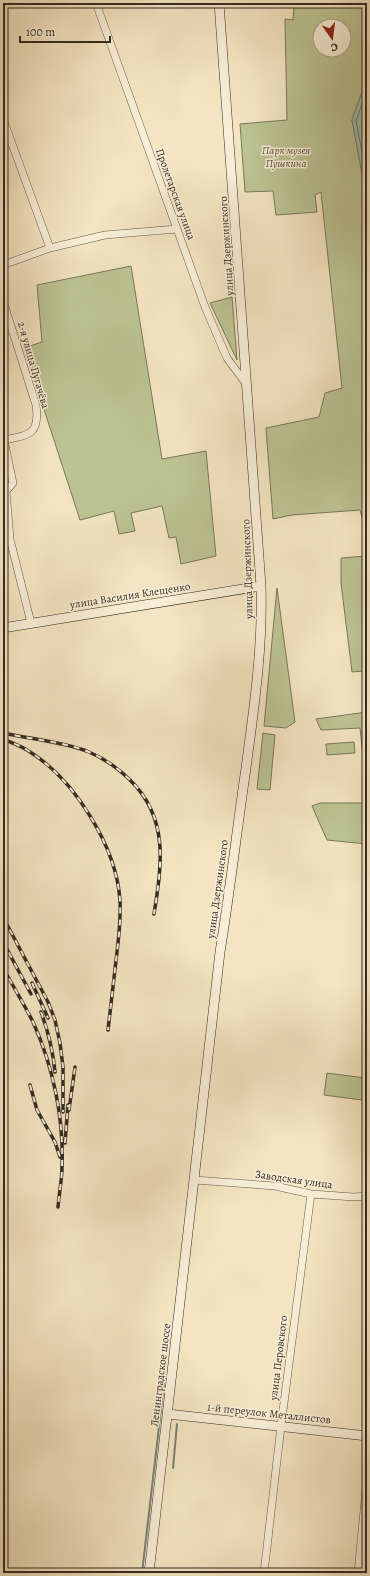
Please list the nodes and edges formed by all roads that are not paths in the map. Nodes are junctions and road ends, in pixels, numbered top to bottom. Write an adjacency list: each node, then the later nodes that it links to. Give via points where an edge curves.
1 (96, 3): 4 (street, Пролетарская улица)
2 (219, 3): 8 (main road, улица Дзержинского)
3 (3, 119): 5 (street)
4 (177, 229): 5 (street, via 105,235); 8 (street, Пролетарская улица, via 224,351 232,366)
5 (50, 248): 6 (street)
6 (3, 265)
7 (3, 301): 10 (street, 2-я улица Пугачёва, via 36,405 38,419 33,431 24,436 4,440 13,484 6,491 10,539)
8 (248, 385): 9 (main road, улица Дзержинского)
9 (261, 586): 10 (main road, улица Василия Клещенко); 12 (main road, улица Дзержинского, via 260,634 251,729 220,952)
10 (31, 623): 11 (main road, улица Василия Клещенко)
11 (3, 628)
12 (194, 1180): 13 (street, Заводская улица, via 275,1186); 15 (main road, Ленинградское шоссе)
13 (311, 1194): 14 (street, Заводская улица); 16 (street, улица Перовского)
14 (367, 1196)
15 (168, 1414): 16 (main road, 1-й переулок Металлистов); 19 (main road, Ленинградское шоссе)
16 (281, 1426): 17 (main road, 1-й переулок Металлистов); 20 (street, улица Перовского)
17 (367, 1436)
18 (367, 1479): 21 (street)
19 (149, 1573)
20 (264, 1573)
21 (358, 1573)

